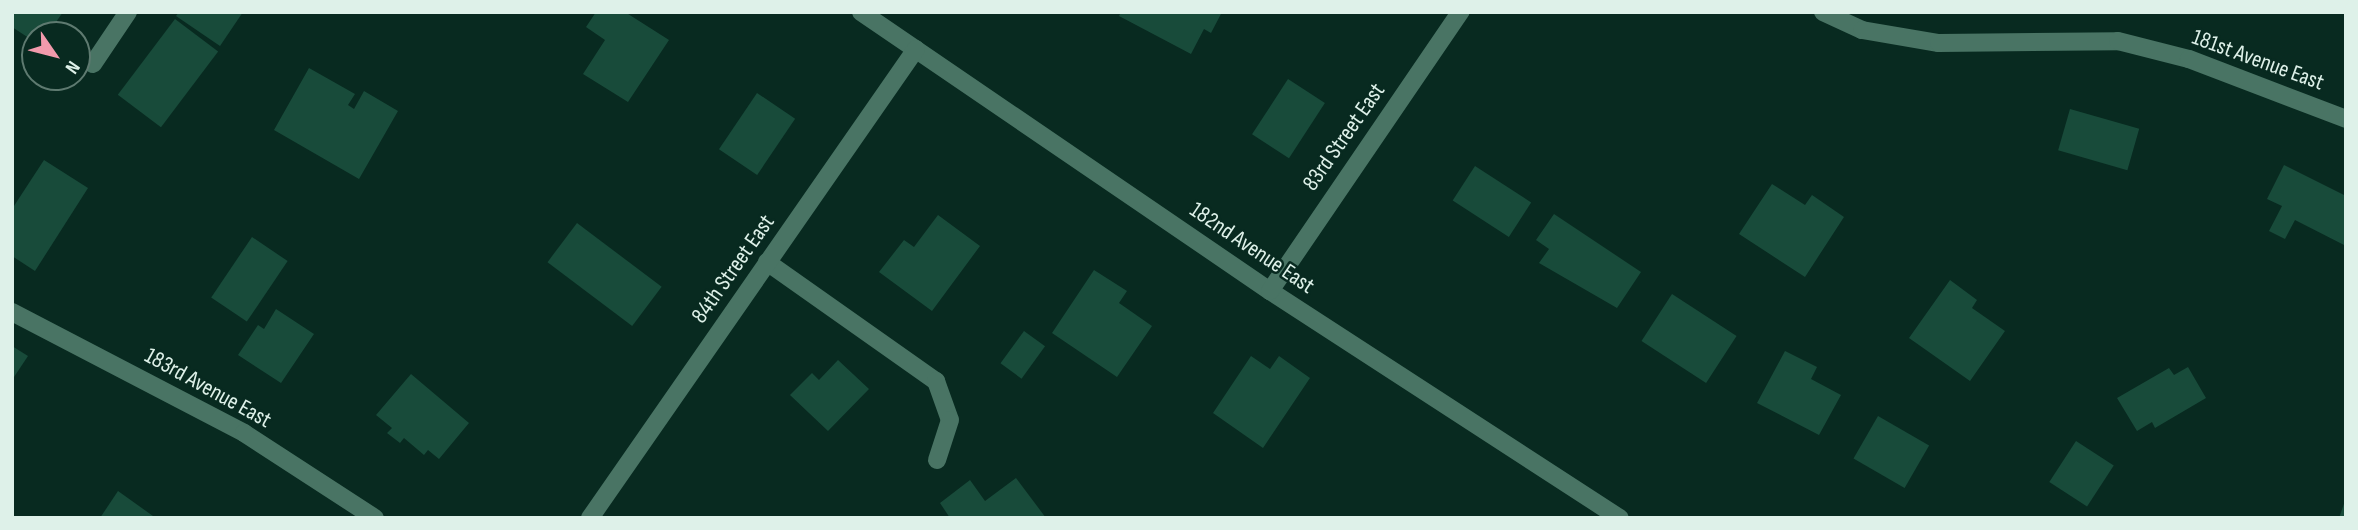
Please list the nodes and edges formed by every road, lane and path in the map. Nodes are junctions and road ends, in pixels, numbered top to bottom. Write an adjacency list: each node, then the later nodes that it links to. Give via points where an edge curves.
1 (128, 12): 6 (street)
2 (861, 12): 5 (street, 182nd Avenue East)
3 (1460, 12): 9 (street, 83rd Street East)
4 (1823, 12): 7 (street, 181st Avenue East, via 1862,30 1939,43 2118,41 2189,59)
5 (916, 49): 8 (street, 84th Street East); 9 (street, 182nd Avenue East)
6 (93, 64)
7 (2346, 119)
8 (767, 262): 11 (street, via 936,381 950,420); 13 (street, 84th Street East)
9 (1270, 291): 14 (street, 182nd Avenue East)
10 (12, 312): 12 (street, 183rd Avenue East, via 244,433)
11 (937, 460)
12 (375, 518)
13 (590, 518)
14 (1620, 518)

